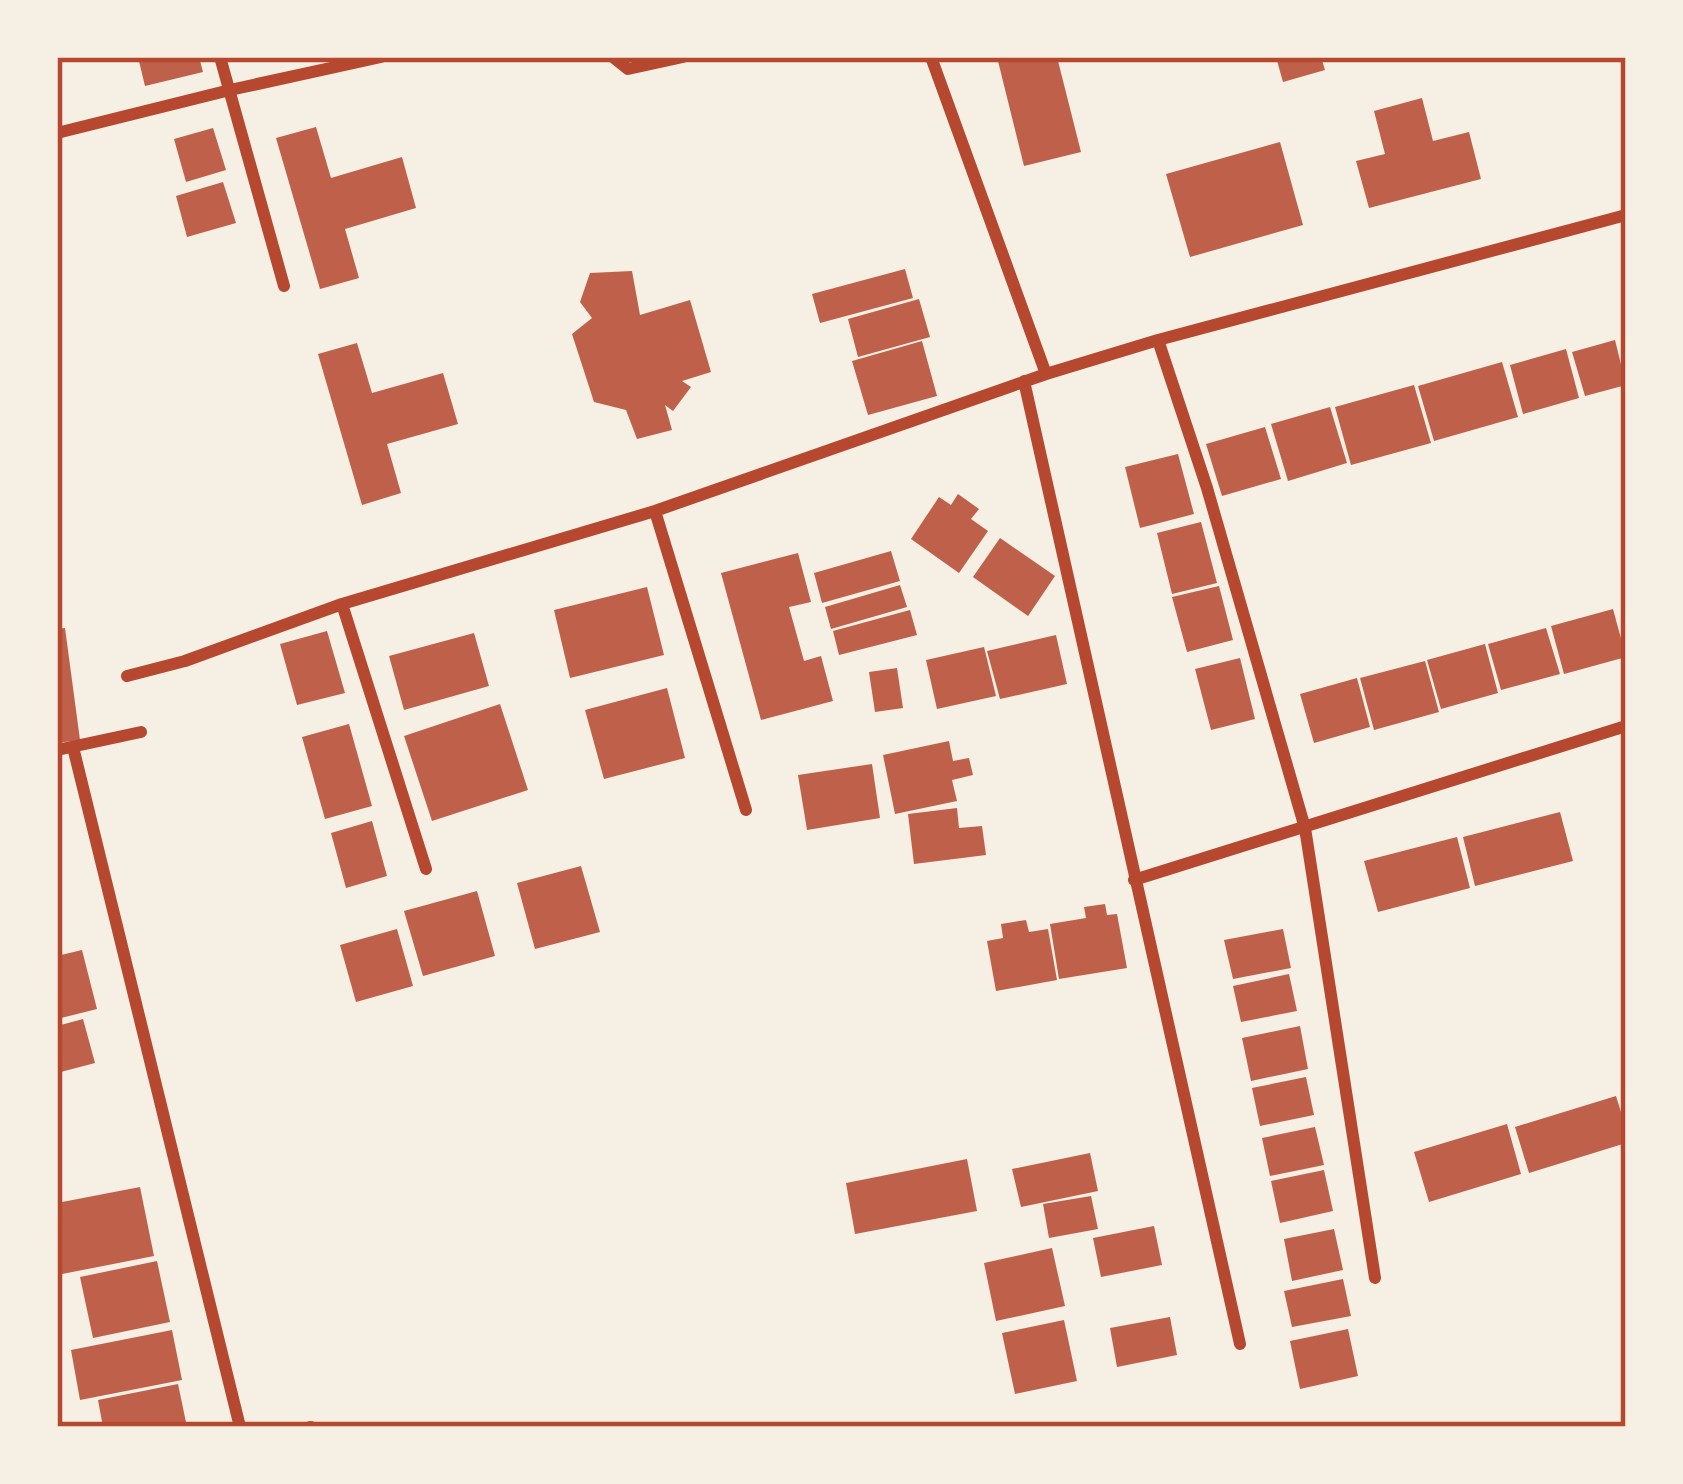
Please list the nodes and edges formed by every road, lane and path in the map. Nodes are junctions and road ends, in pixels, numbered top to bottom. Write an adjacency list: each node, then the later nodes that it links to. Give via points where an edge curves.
1 (220, 57): 6 (street)
2 (381, 57): 6 (street)
3 (613, 57): 4 (street, via 628,69)
4 (683, 57)
5 (931, 57): 11 (street)
6 (230, 90): 7 (street); 9 (street)
7 (57, 133)
8 (1626, 215): 10 (street)
9 (284, 286)
10 (1158, 340): 11 (street); 21 (street)
11 (1046, 374): 12 (street)
12 (1024, 381): 13 (street); 23 (street)
13 (655, 511): 14 (street); 20 (street)
14 (342, 604): 15 (street); 22 (street)
15 (127, 676)
16 (1626, 726): 21 (street)
17 (141, 732): 18 (street)
18 (74, 747): 19 (street); 26 (street)
19 (57, 751)
20 (746, 810)
21 (1304, 828): 23 (street); 24 (street)
22 (426, 869)
23 (1134, 880): 25 (street)
24 (1375, 1278)
25 (1240, 1344)
26 (240, 1427)

